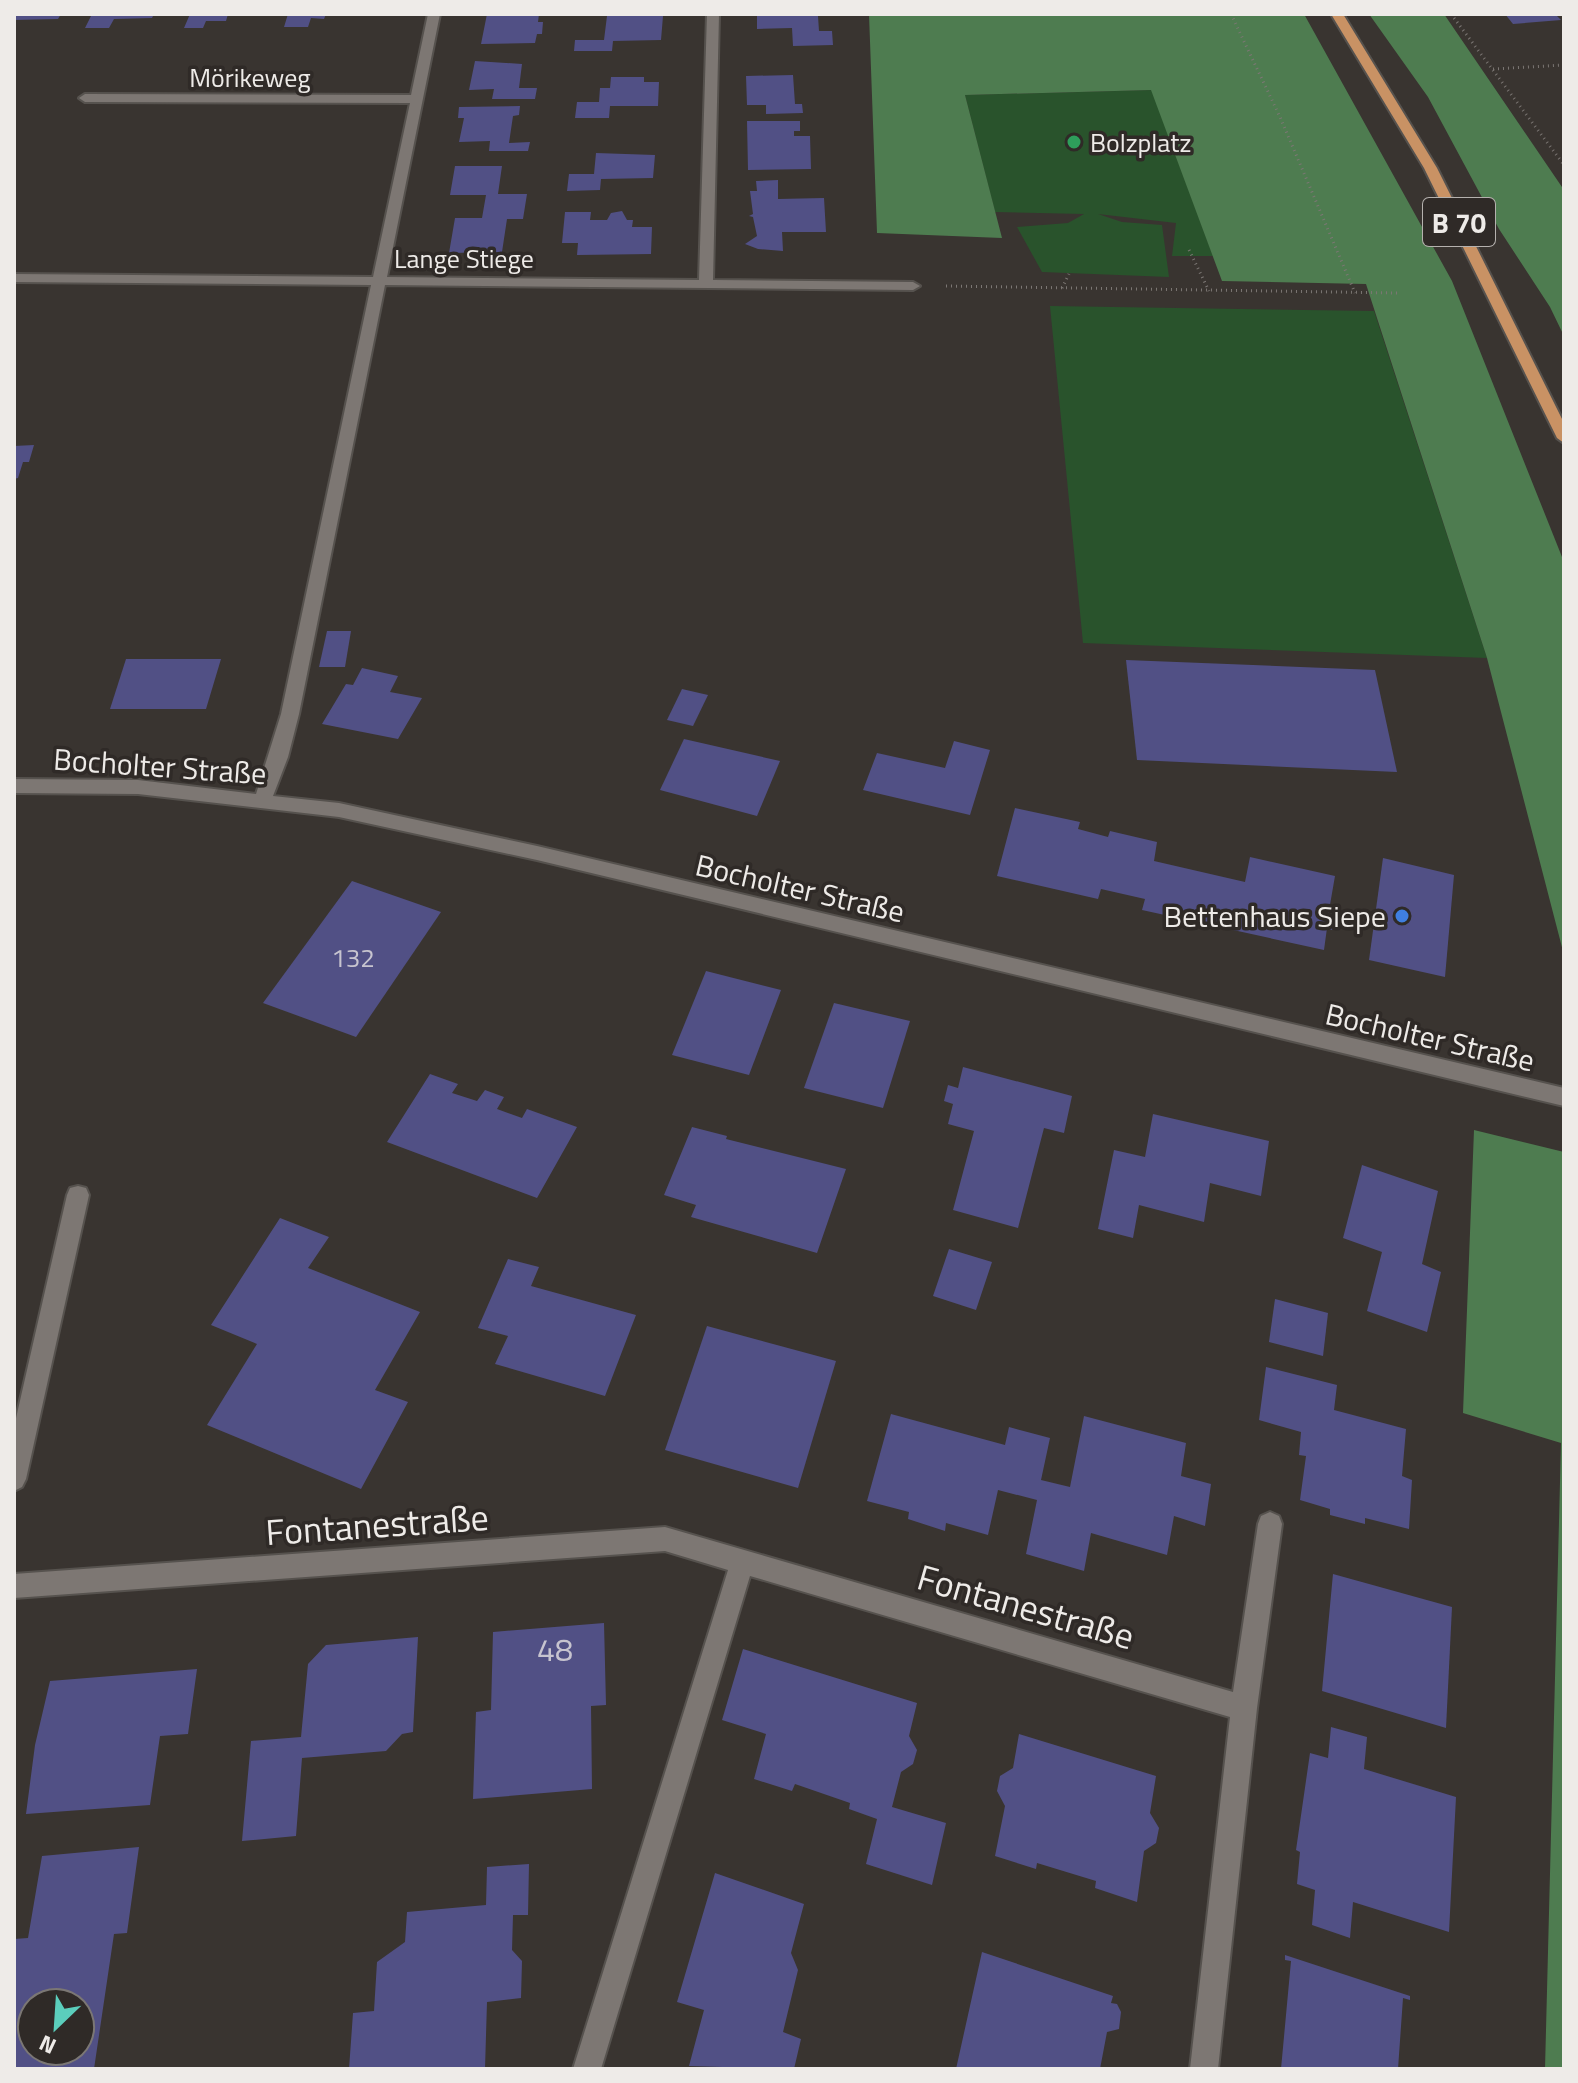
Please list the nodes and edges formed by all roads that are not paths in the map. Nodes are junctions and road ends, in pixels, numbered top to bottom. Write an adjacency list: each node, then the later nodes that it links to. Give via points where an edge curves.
1 (434, 14): 5 (street)
2 (713, 14): 8 (street)
3 (1337, 14): 10 (main road, B 70, via 1452,208)
4 (85, 98): 5 (street, Mörikeweg)
5 (414, 99): 7 (street)
6 (14, 278): 7 (street, Lange Stiege)
7 (379, 282): 8 (street, Lange Stiege); 12 (street, via 290,714)
8 (706, 283): 9 (street, Lange Stiege)
9 (913, 286)
10 (1564, 438)
11 (14, 786): 12 (street, Bocholter Straße, via 138,787)
12 (262, 801): 13 (street, Bocholter Straße, via 339,810 537,853)
13 (1564, 1097)
14 (78, 1195): 15 (street)
15 (14, 1479)
16 (1270, 1524): 19 (street)
17 (743, 1560): 18 (street, Fontanestraße, via 665,1539); 19 (street, Fontanestraße); 20 (street)
18 (14, 1586)
19 (1244, 1708): 21 (street)
20 (587, 2069)
21 (1204, 2069)

